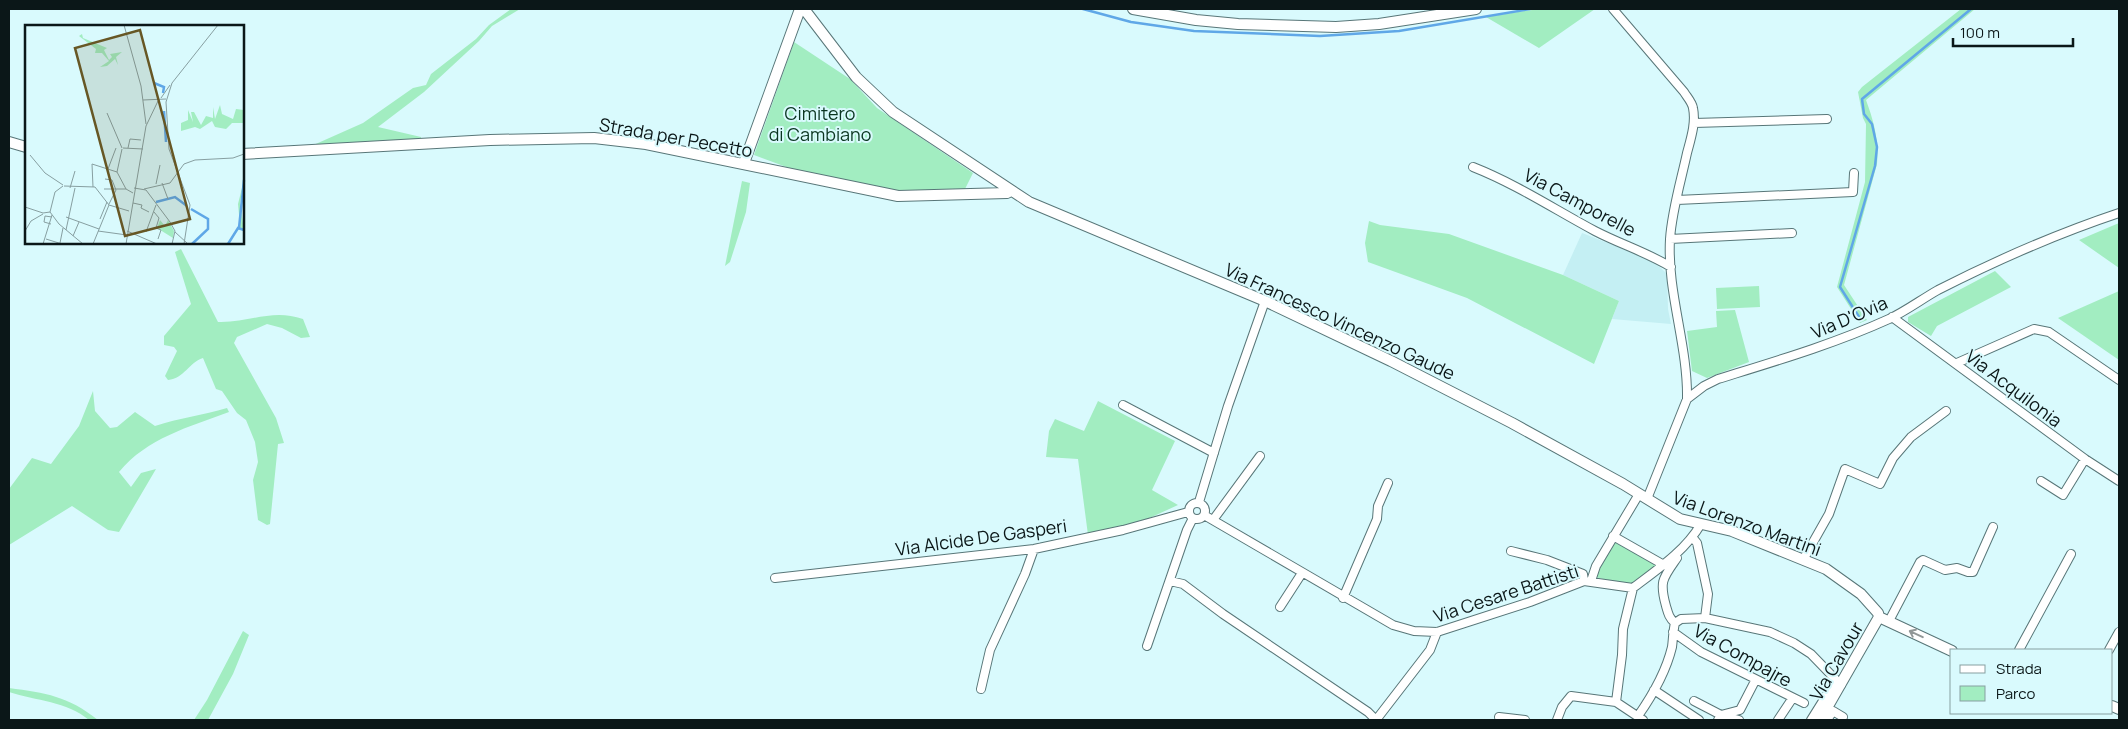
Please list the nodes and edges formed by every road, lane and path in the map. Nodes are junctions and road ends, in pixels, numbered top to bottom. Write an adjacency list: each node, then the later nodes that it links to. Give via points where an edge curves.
1 (800, 9): 13 (street)
2 (804, 9): 16 (street, Via Francesco Vincenzo Gaude, via 856,77 882,103)
3 (1133, 9): 4 (street, via 1196,20 1336,27 1379,24)
4 (1476, 9)
5 (1612, 9): 7 (street, via 1684,92 1693,106)
6 (1827, 119): 7 (street)
7 (1694, 123): 17 (street)
8 (9, 142): 9 (street)
9 (25, 148)
10 (25, 148): 11 (street)
11 (9, 149)
12 (244, 154): 13 (street, Strada per Pecetto, via 490,140 594,138 646,144)
13 (744, 163): 16 (street, Strada per Pecetto, via 898,196 1005,194)
14 (1473, 167): 21 (street, Via Camporelle, via 1512,184 1597,232)
15 (1854, 173): 17 (street, via 1853,192)
16 (1011, 191): 22 (street, Via Francesco Vincenzo Gaude, via 1029,202)
17 (1677, 200): 20 (street)
18 (2119, 213): 23 (street, Via D'Ovia, via 2047,240 1938,290)
19 (1792, 233): 20 (street)
20 (1670, 239): 21 (street)
21 (1671, 266): 26 (street, via 1688,376)
22 (1265, 301): 29 (street); 35 (street, Via Francesco Vincenzo Gaude, via 1462,397)
23 (1892, 317): 24 (street, Via Acquilonia); 26 (street, Via D'Ovia, via 1825,345 1718,379)
24 (1957, 363): 25 (street, via 2034,329 2049,332); 31 (street, Via Acquilonia)
25 (2119, 380)
26 (1688, 398): 35 (street)
27 (1123, 405): 29 (street)
28 (1946, 411): 48 (street, via 1911,437 1893,458 1880,484 1845,469 1828,514)
29 (1214, 453): 36 (street)
30 (1260, 456): 39 (street)
31 (2085, 460): 32 (street, via 2063,495); 33 (street, Via Acquilonia)
32 (2041, 481)
33 (2119, 481)
34 (1388, 483): 55 (street, via 1378,506 1378,520)
35 (1643, 497): 40 (street, Via Lorenzo Martini, via 1680,519); 42 (street)
36 (1198, 502): 37 (street, via 1192,504); 38 (street, via 1204,507)
37 (1190, 515): 38 (street, via 1200,519); 44 (street, Via Alcide De Gasperi); 52 (street)
38 (1204, 515): 39 (street, Via Cesare Battisti)
39 (1213, 520): 50 (street, Via Cesare Battisti)
40 (1702, 524): 43 (street); 48 (street, Via Lorenzo Martini, via 1732,531)
41 (1993, 526): 58 (street, via 1973,572 1957,568 1945,570 1923,560)
42 (1613, 536): 49 (street); 53 (street)
43 (1693, 538): 46 (street); 57 (street, via 1697,543 1708,594)
44 (1034, 549): 51 (street, Via Alcide De Gasperi); 69 (street, via 990,650)
45 (1511, 551): 53 (street, via 1583,574)
46 (1679, 552): 49 (street); 59 (street, via 1662,584 1669,617)
47 (2071, 554): 64 (street)
48 (1802, 560): 58 (street, Via Lorenzo Martini, via 1846,582)
49 (1664, 565): 54 (street)
50 (1302, 573): 55 (street, Via Cesare Battisti); 56 (street)
51 (775, 578)
52 (1170, 581): 63 (street); 80 (street, via 1183,584)
53 (1587, 581): 54 (street, Via Cesare Battisti); 60 (street, Via Cesare Battisti)
54 (1633, 588): 73 (street, via 1622,629)
55 (1344, 598): 60 (street, Via Cesare Battisti, via 1393,625 1414,631)
56 (1280, 607)
57 (1705, 618): 59 (street, via 1682,619); 68 (street, via 1770,632 1794,643 1811,654)
58 (1884, 619): 66 (street, one-way to 58); 68 (street, Via Cavour)
59 (1675, 623): 61 (street)
60 (1437, 632): 80 (street, via 1430,650)
61 (1673, 632): 67 (street, Via Compajre, via 1701,652); 70 (street, via 1672,646)
62 (2119, 632): 65 (street)
63 (1147, 646)
64 (2020, 649)
65 (2110, 649)
66 (1950, 650)
67 (1755, 680): 71 (street, Via Compajre); 78 (street, via 1740,710)
68 (1839, 682): 74 (street, Via Cavour); 75 (street)
69 (982, 689)
70 (1654, 690): 77 (street); 83 (street)
71 (1792, 698): 75 (street, Via Compajre); 85 (street)
72 (1694, 701): 78 (street)
73 (1616, 702): 77 (street); 82 (street, via 1571,696)
74 (1831, 709): 75 (street, Via Cavour); 79 (street); 87 (street)
75 (1818, 716): 86 (street)
76 (1499, 717): 81 (street)
77 (1641, 718)
78 (1720, 718): 84 (street)
79 (1844, 719)
80 (1376, 720)
81 (1525, 720)
82 (1557, 720)
83 (1699, 720)
84 (1739, 720)
85 (1778, 720)
86 (1811, 720)
87 (1827, 720)

